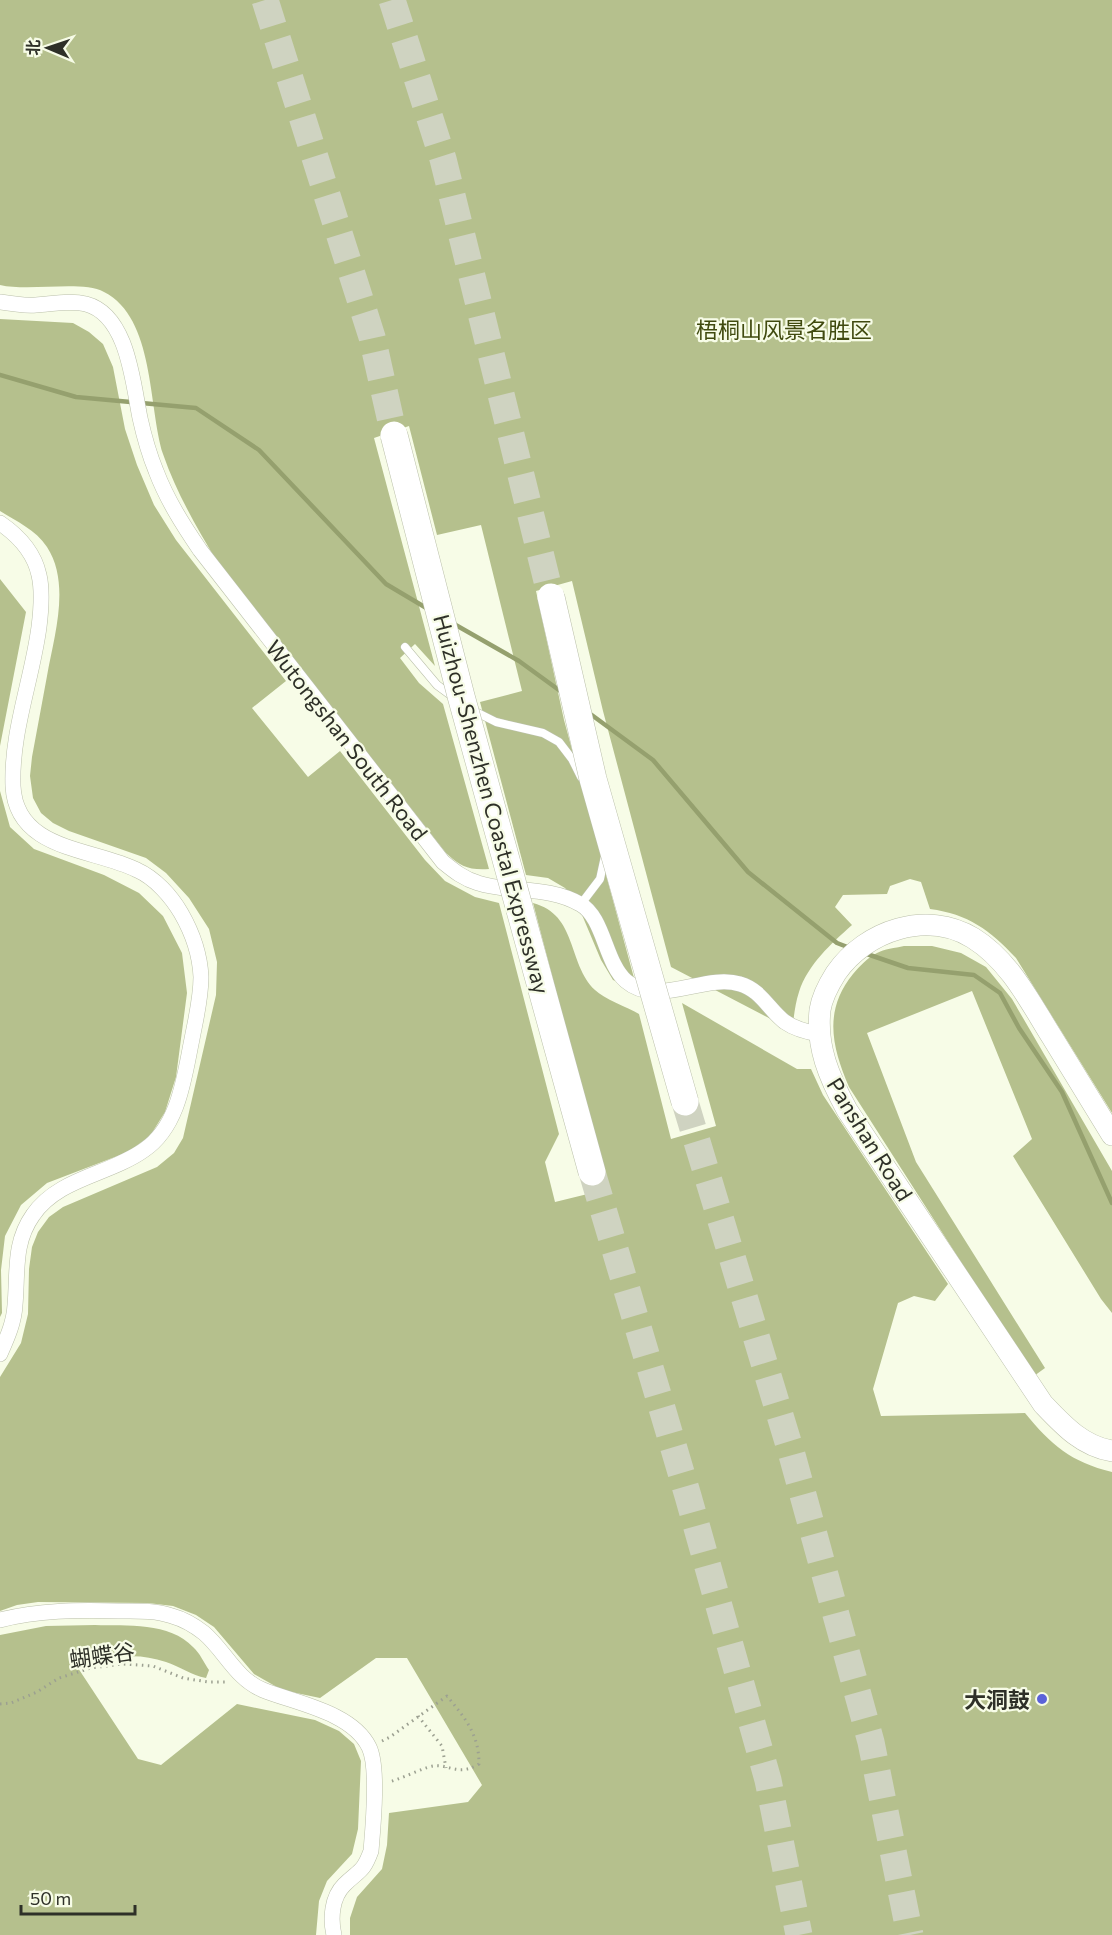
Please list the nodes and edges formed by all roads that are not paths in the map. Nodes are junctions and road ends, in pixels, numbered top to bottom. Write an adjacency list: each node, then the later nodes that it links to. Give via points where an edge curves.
1 (0, 302): 6 (street, Wutongshan South Road, via 33,306 87,304 111,322 133,378 146,445 182,525 443,862 478,884 533,889)
2 (394, 435): 10 (highway, Huizhou-Shenzhen Coastal Expressway, bridge, via 461,696)
3 (0, 523): 11 (street, via 25,544 40,576 37,645 14,768 17,808 34,832 152,879 180,911 190,930 201,976 200,1001 182,1089 172,1117 160,1137 144,1150 64,1188 34,1212 18,1248 15,1306)
4 (551, 597): 8 (highway, bridge, via 593,779)
5 (405, 647): 6 (lane, via 437,685 462,704 496,722 543,733 559,742 572,759 604,829 600,879)
6 (581, 904): 7 (street, via 591,914 624,979 637,988 652,991 725,981 741,984 758,993 784,1021)
7 (819, 1034): 9 (main road, Panshan Road, via 820,1007 829,984 844,962 866,943 915,925 955,929 993,953 1019,983); 12 (main road, Panshan Road, via 826,1065 847,1110 1043,1404 1079,1438 1098,1449)
8 (685, 1102)
9 (1112, 1135)
10 (592, 1172)
11 (0, 1354)
12 (1112, 1451)
13 (0, 1620): 14 (street, via 58,1610 171,1615 204,1633 248,1682 325,1712 357,1732 369,1746 374,1764 371,1851 366,1864 338,1893 333,1906)
14 (334, 1935)

